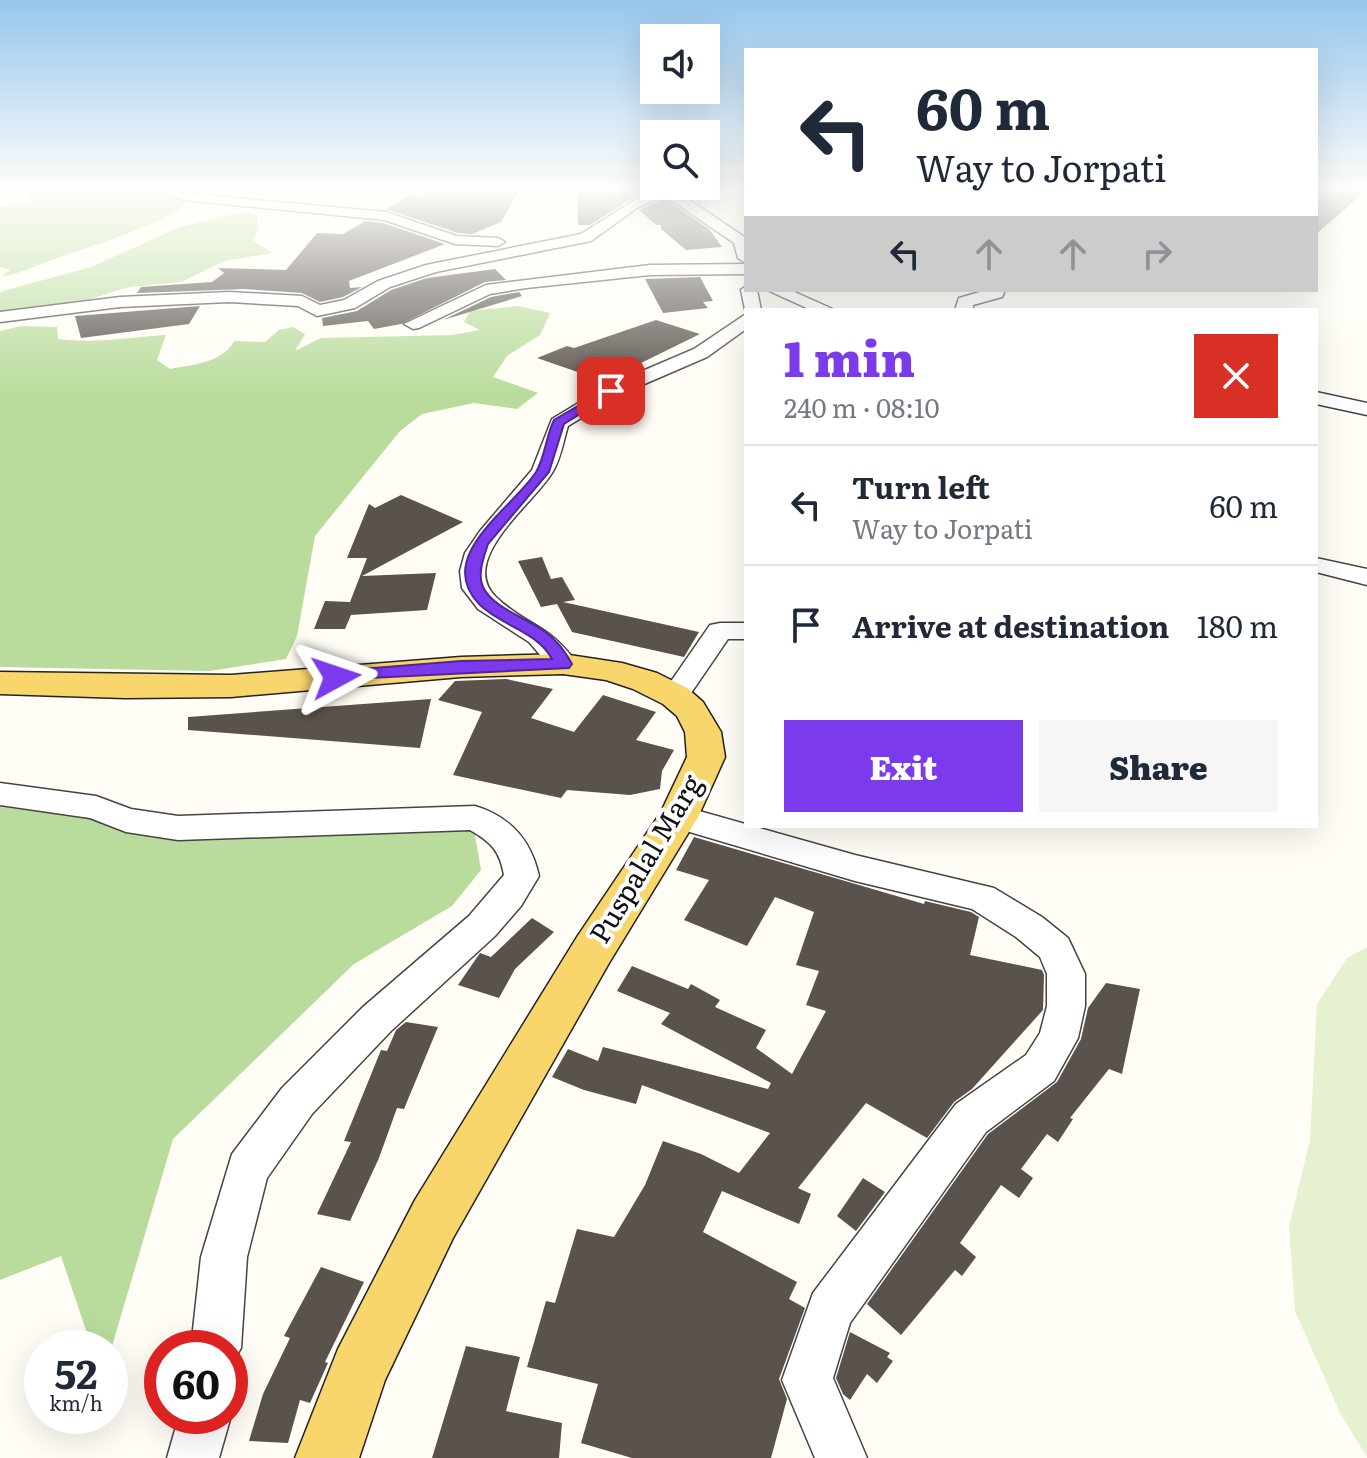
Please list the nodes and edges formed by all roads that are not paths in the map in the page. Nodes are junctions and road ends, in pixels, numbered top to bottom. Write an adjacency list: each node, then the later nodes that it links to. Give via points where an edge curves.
1 (477, 259): 7 (street, via 384,284 318,320 302,301 229,297 120,302)
2 (744, 269): 9 (street, via 650,270 526,283 486,290)
3 (780, 292): 5 (street)
4 (996, 292): 6 (street, via 965,302)
5 (821, 308)
6 (964, 308)
7 (0, 317)
8 (744, 321): 15 (street, via 731,336 611,391 559,423 543,472 481,543 473,584 486,602 539,634)
9 (413, 324)
10 (1318, 398): 11 (street)
11 (1367, 409)
12 (1318, 565): 13 (street)
13 (1367, 577)
14 (744, 631): 17 (street, via 720,631)
15 (563, 664): 16 (main road, Puspalal Marg, via 231,686); 17 (main road, Puspalal Marg, via 610,670)
16 (0, 683)
17 (675, 696): 19 (main road, Puspalal Marg, via 691,710 703,732 706,757)
18 (0, 794): 20 (street, via 96,807 126,820 178,828 475,818 505,835 517,851 522,876 509,896 297,1101 247,1169 224,1257)
19 (678, 817): 23 (main road, Puspalal Marg, via 434,1219 359,1370); 24 (street, via 982,898 1055,948 1066,974 1058,1038 1040,1068 971,1118 830,1310 807,1380)
20 (218, 1330)
21 (200, 1434): 22 (street)
22 (193, 1458)
23 (327, 1458)
24 (841, 1458)

